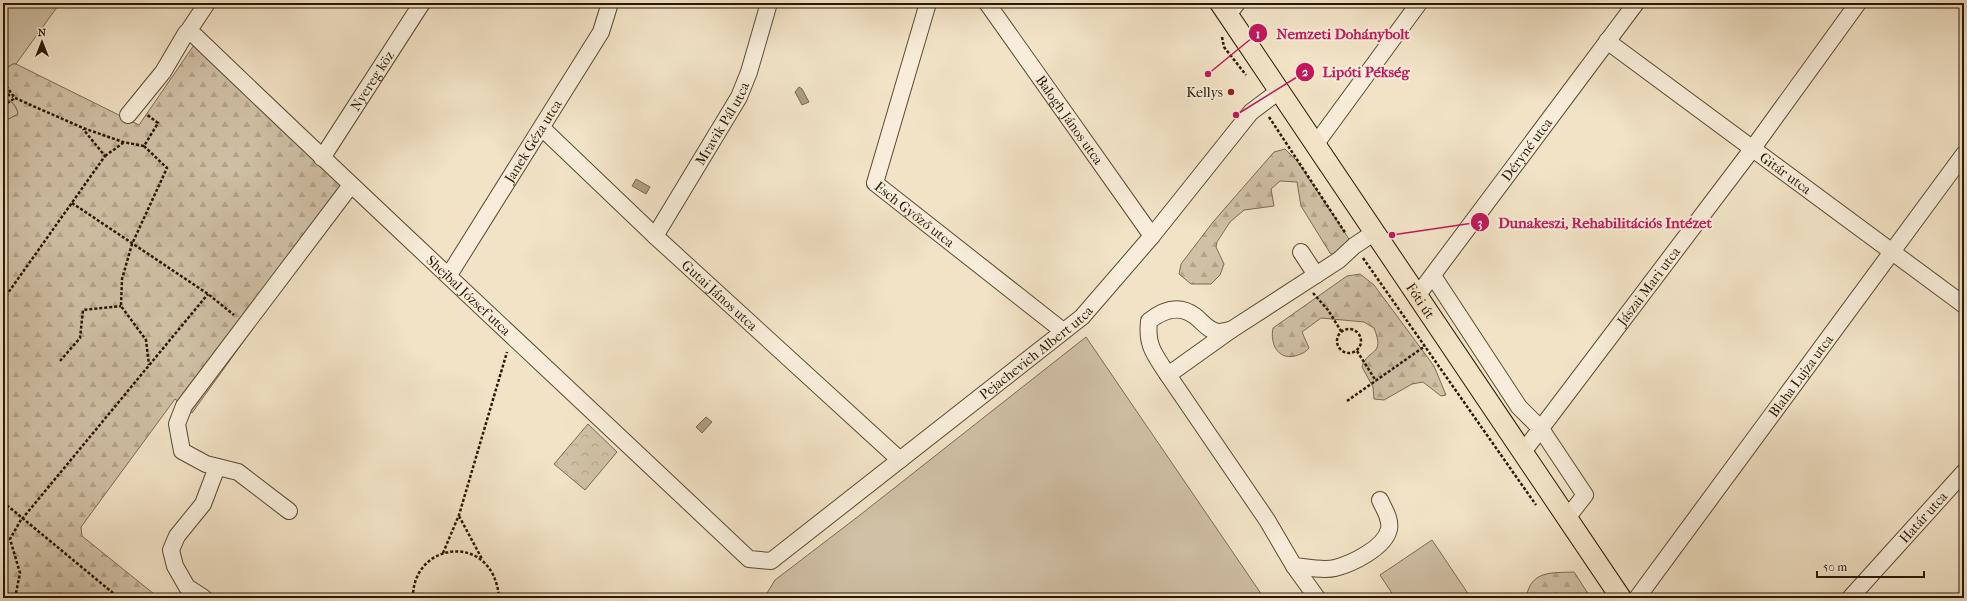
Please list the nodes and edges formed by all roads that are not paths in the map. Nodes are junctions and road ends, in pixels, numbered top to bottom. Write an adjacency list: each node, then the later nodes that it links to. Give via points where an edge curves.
1 (207, 3): 11 (street)
2 (422, 3): 19 (street, Nyereg köz)
3 (610, 3): 15 (street, Janek Géza utca, via 601,32)
4 (769, 3): 22 (street, Mravik Pál utca, via 750,72 739,97)
5 (928, 3): 32 (street, Esch Győző utca, via 876,183)
6 (987, 3): 23 (street, Balogh János utca)
7 (1419, 3): 16 (street)
8 (1636, 3): 12 (street, Déryné utca)
9 (1858, 3): 17 (street, Jászai Mari utca)
10 (1229, 7): 13 (main road, Fóti út)
11 (188, 32): 14 (street, via 163,72); 19 (street, Shejbal József utca)
12 (1607, 41): 17 (street, Gitár utca); 27 (street, Déryné utca)
13 (1279, 91): 16 (main road, Fóti út); 23 (street, Pejachevich Albert utca, via 1251,112)
14 (131, 111)
15 (542, 128): 22 (street, Gutai János utca); 26 (street, Janek Géza utca)
16 (1315, 145): 21 (main road, Fóti út)
17 (1752, 148): 25 (street, Gitár utca); 34 (street, Jászai Mari utca)
18 (1964, 154): 25 (street, Blaha Lujza utca)
19 (322, 158): 20 (street, Shejbal József utca)
20 (351, 185): 26 (street, Shejbal József utca); 37 (street, via 184,406 177,424 182,451)
21 (1375, 232): 28 (street); 29 (main road, Fóti út)
22 (656, 236): 36 (street, Gutai János utca)
23 (1152, 236): 32 (street, Pejachevich Albert utca, via 1082,317)
24 (1300, 252): 28 (street)
25 (1892, 252): 30 (street, Gitár utca); 47 (street, Blaha Lujza utca)
26 (449, 275): 42 (street, Shejbal József utca)
27 (1433, 276): 29 (street, Déryné utca); 34 (street, via 1519,407)
28 (1310, 279): 31 (street)
29 (1417, 296): 35 (main road, Fóti út)
30 (1964, 305)
31 (1231, 330): 33 (street); 33 (street, via 1219,332 1206,327 1194,316 1177,308 1160,312 1149,321 1147,336 1154,354)
32 (1063, 331): 36 (street, Pejachevich Albert utca)
33 (1168, 374): 43 (street, via 1267,520)
34 (1541, 429): 35 (street, Jászai Mari utca); 41 (street, via 1585,495)
35 (1523, 452): 41 (main road, Fóti út)
36 (900, 460): 42 (street, Pejachevich Albert utca, via 771,561)
37 (217, 467): 40 (street, via 238,472); 44 (street, via 203,504 177,536 171,550 175,566 187,587)
38 (1964, 472): 48 (street, Határ utca)
39 (1380, 500): 43 (street, via 1389,529 1368,554 1334,568)
40 (289, 511)
41 (1567, 518): 46 (main road, Fóti út)
42 (749, 558)
43 (1294, 566): 45 (street)
44 (204, 598)
45 (1317, 598)
46 (1621, 598)
47 (1637, 598)
48 (1850, 598)

